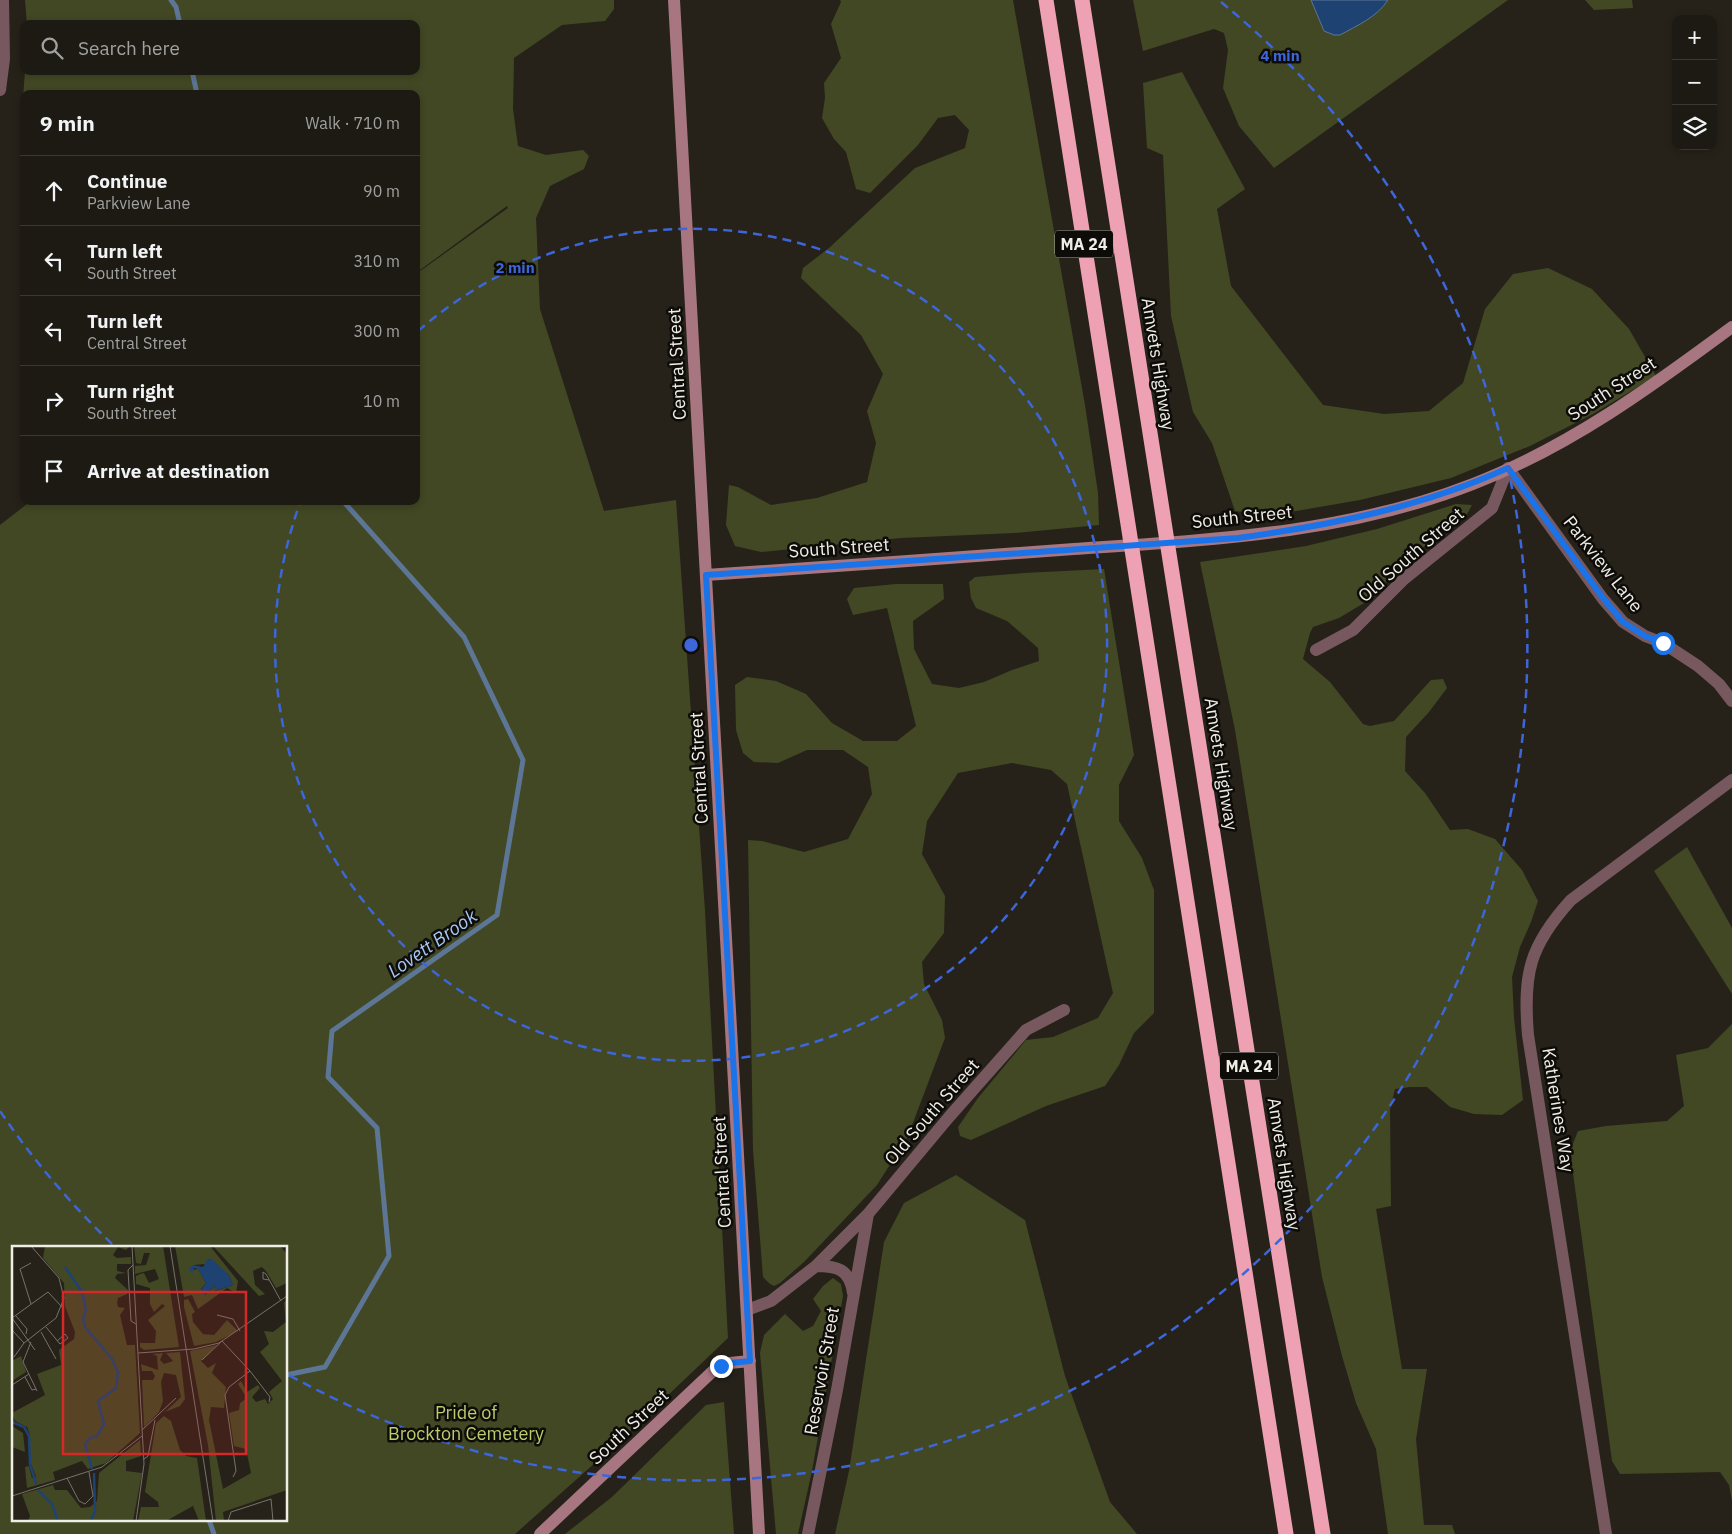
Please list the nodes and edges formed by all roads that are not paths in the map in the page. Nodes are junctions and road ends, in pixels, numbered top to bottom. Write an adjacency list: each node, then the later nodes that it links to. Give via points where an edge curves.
1 (2, 0): 5 (street, via 4,59)
2 (674, 0): 8 (street, Central Street)
3 (1046, 0): 21 (highway, MA 24)
4 (1082, 0): 22 (highway, Amvets Highway / MA 24)
5 (0, 90)
6 (1732, 327): 7 (street, South Street, via 1618,410)
7 (1508, 468): 8 (street, South Street, via 1474,484 1376,513 1258,535); 9 (street, Old South Street, via 1492,508 1404,579 1353,630); 10 (street, Parkview Lane, via 1623,622 1698,666)
8 (706, 575): 16 (street, Central Street)
9 (1316, 650)
10 (1732, 700)
11 (1732, 780): 23 (street, Katherines Way, via 1571,900 1540,939 1528,980 1528,1035)
12 (1064, 1010): 13 (street, Old South Street, via 1026,1030)
13 (868, 1214): 14 (street, Old South Street); 15 (street, Reservoir Street)
14 (816, 1266): 15 (street, via 842,1270 852,1284); 16 (street, via 771,1301)
15 (853, 1296): 20 (street, Reservoir Street)
16 (747, 1310): 17 (street, Central Street)
17 (750, 1361): 18 (street, South Street, via 730,1363 713,1371); 19 (street, Central Street)
18 (540, 1534)
19 (760, 1534)
20 (808, 1534)
21 (1286, 1534)
22 (1323, 1534)
23 (1606, 1534)

